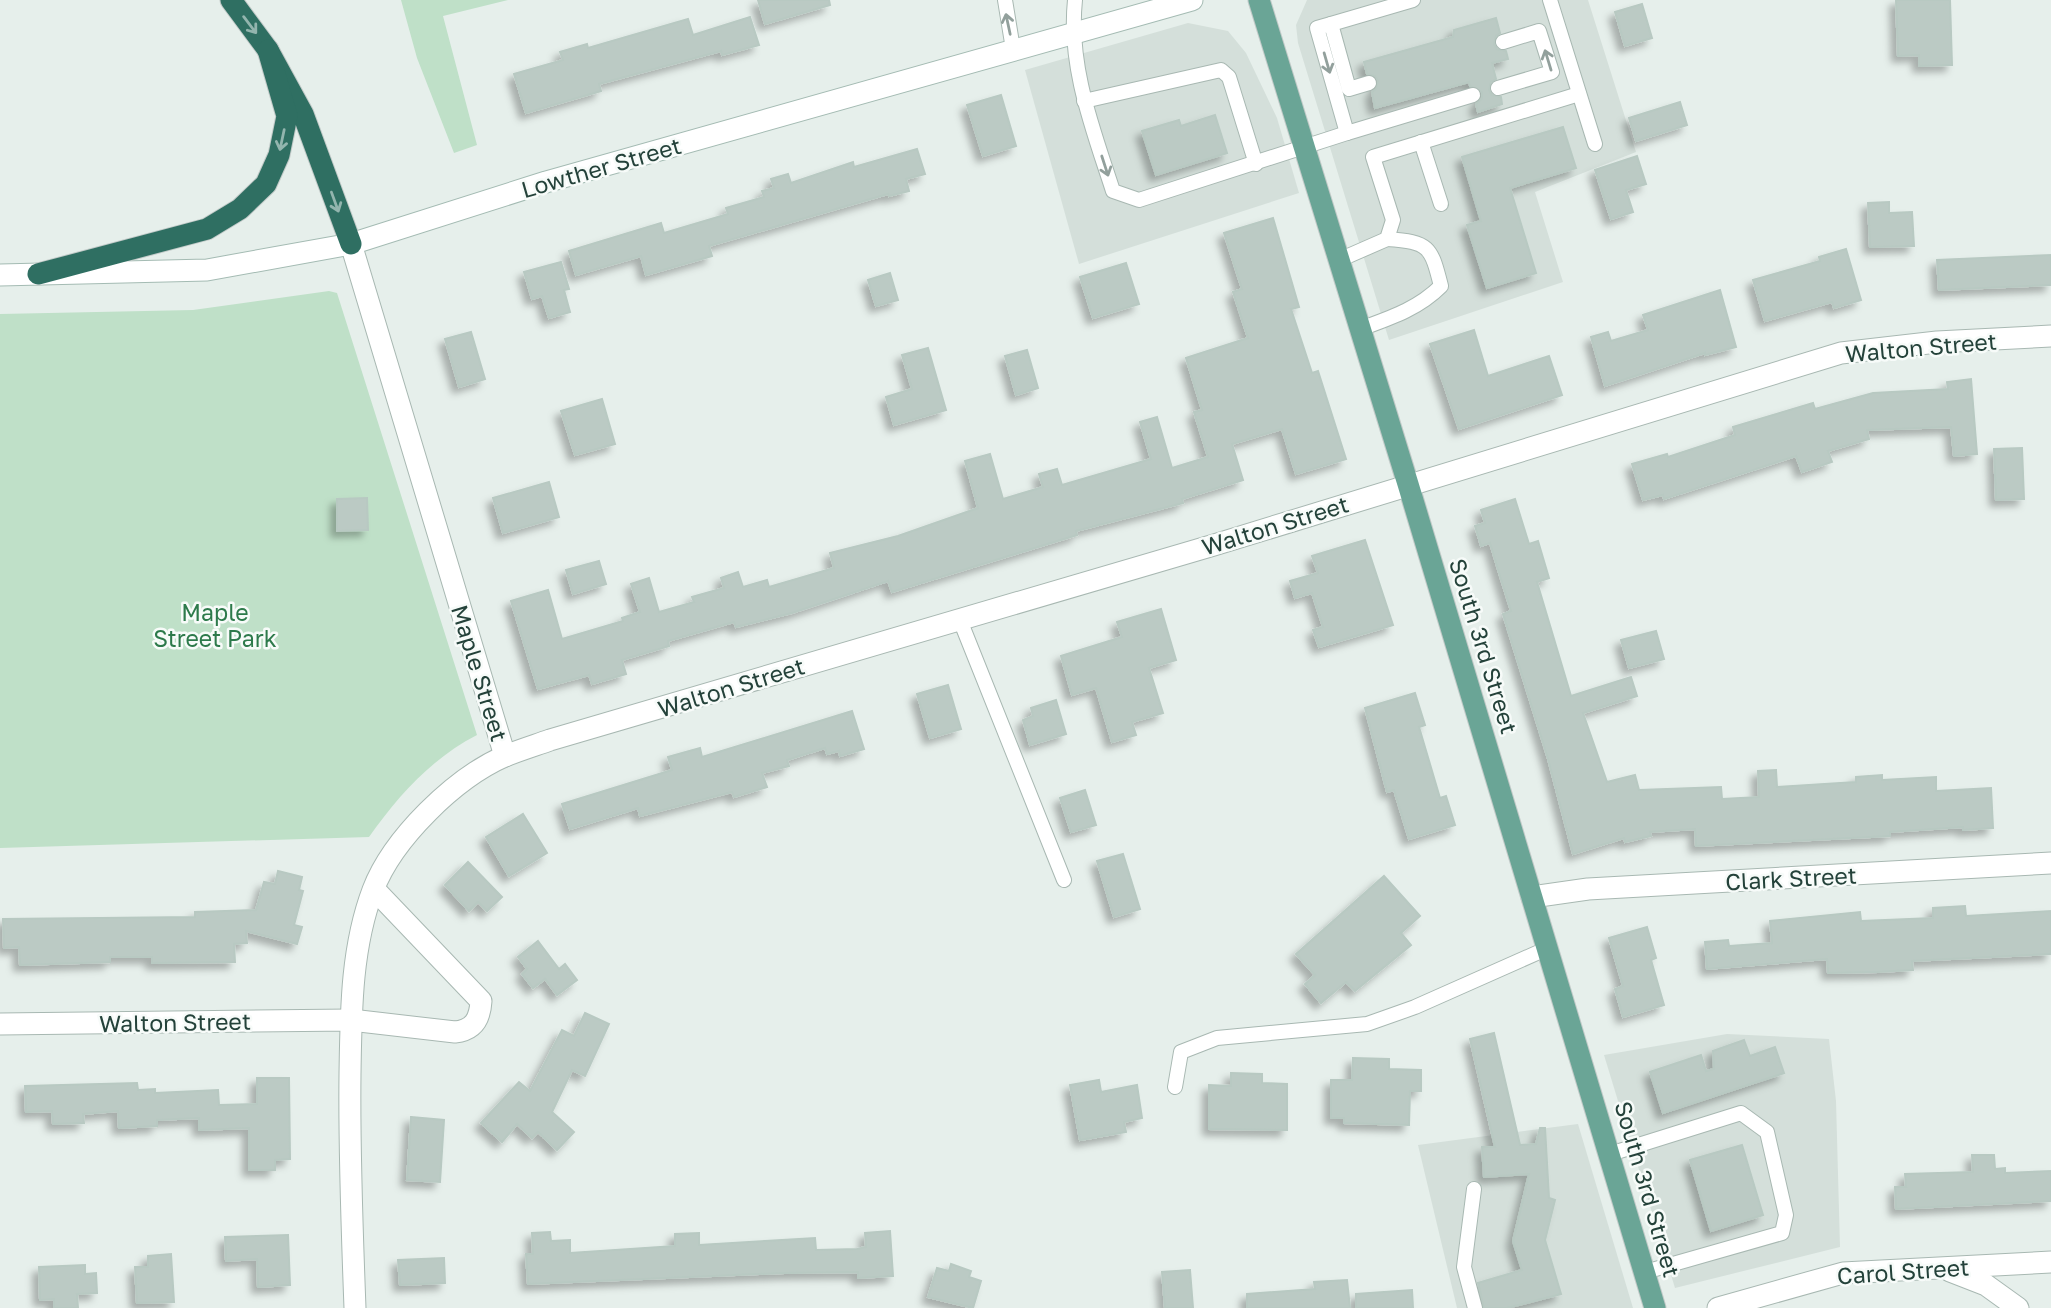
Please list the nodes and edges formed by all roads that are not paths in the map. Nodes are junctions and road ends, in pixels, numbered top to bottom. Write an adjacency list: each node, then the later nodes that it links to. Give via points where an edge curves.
1 (231, 0): 12 (highway, one-way to 12)
2 (1005, 0): 11 (lane, one-way to 2)
3 (1075, 0): 9 (lane)
4 (1192, 0): 9 (street, Lowther Street)
5 (1259, 0): 21 (main road, South 3rd Street)
6 (1413, 0): 8 (lane)
7 (1550, 0): 15 (lane)
8 (1331, 24): 13 (lane, via 1349,89); 18 (lane, one-way to 18, via 1317,28)
9 (1072, 32): 11 (street, Lowther Street); 17 (lane)
10 (1503, 42): 14 (lane, one-way to 10, via 1552,72 1539,31)
11 (1013, 49): 25 (street, Lowther Street, via 545,182)
12 (268, 50): 25 (highway, one-way to 25, via 303,114); 27 (highway, one-way to 27, via 287,116 279,155 266,184 240,209 207,229)
13 (1369, 83)
14 (1498, 88)
15 (1579, 94): 19 (lane); 20 (lane)
16 (1473, 95): 18 (lane)
17 (1084, 101): 22 (lane, via 1221,70 1229,77); 22 (lane, one-way to 22, via 1113,191 1125,198 1139,200)
18 (1347, 133): 21 (lane)
19 (1421, 142): 23 (lane); 24 (lane, via 1373,157 1392,220)
20 (1595, 144)
21 (1304, 148): 22 (lane); 26 (main road, South 3rd Street)
22 (1255, 164)
23 (1441, 204)
24 (1387, 239): 26 (lane); 29 (lane, via 1419,241 1433,254 1441,286 1401,314)
25 (351, 244): 27 (street, Lowther Street, via 207,270); 33 (street, Maple Street)
26 (1339, 260): 29 (main road, South 3rd Street)
27 (38, 274): 28 (street, Lowther Street)
28 (0, 275)
29 (1360, 329): 31 (main road, South 3rd Street)
30 (2051, 336): 31 (street, Walton Street, via 1841,353)
31 (1408, 484): 32 (street, Walton Street); 37 (main road, South 3rd Street)
32 (960, 620): 33 (street, Walton Street); 35 (lane)
33 (505, 756): 36 (street, Maple Street, via 425,814 395,851)
34 (2051, 863): 37 (street, Clark Street, via 1588,889)
35 (1064, 880)
36 (373, 889): 39 (street, Maple Street, via 360,941); 39 (street, Walton Street, via 481,1001 480,1014 471,1028 455,1032)
37 (1532, 897): 38 (main road, South 3rd Street)
38 (1548, 948): 41 (lane, via 1367,1024 1217,1038 1181,1052); 42 (main road, South 3rd Street)
39 (351, 1020): 40 (street, Walton Street); 47 (street, Maple Street)
40 (0, 1024)
41 (1175, 1087)
42 (1610, 1154): 46 (main road, South 3rd Street); 46 (lane, via 1741,1113 1767,1132 1786,1215 1782,1233)
43 (1474, 1189): 48 (lane, via 1464,1267)
44 (2051, 1262): 45 (street, Carol Street)
45 (1947, 1269): 50 (street, Carol Street, via 1843,1273); 51 (street, via 1986,1285)
46 (1645, 1272): 49 (main road, South 3rd Street)
47 (355, 1308)
48 (1475, 1308)
49 (1655, 1308)
50 (1718, 1308)
51 (2018, 1308)

